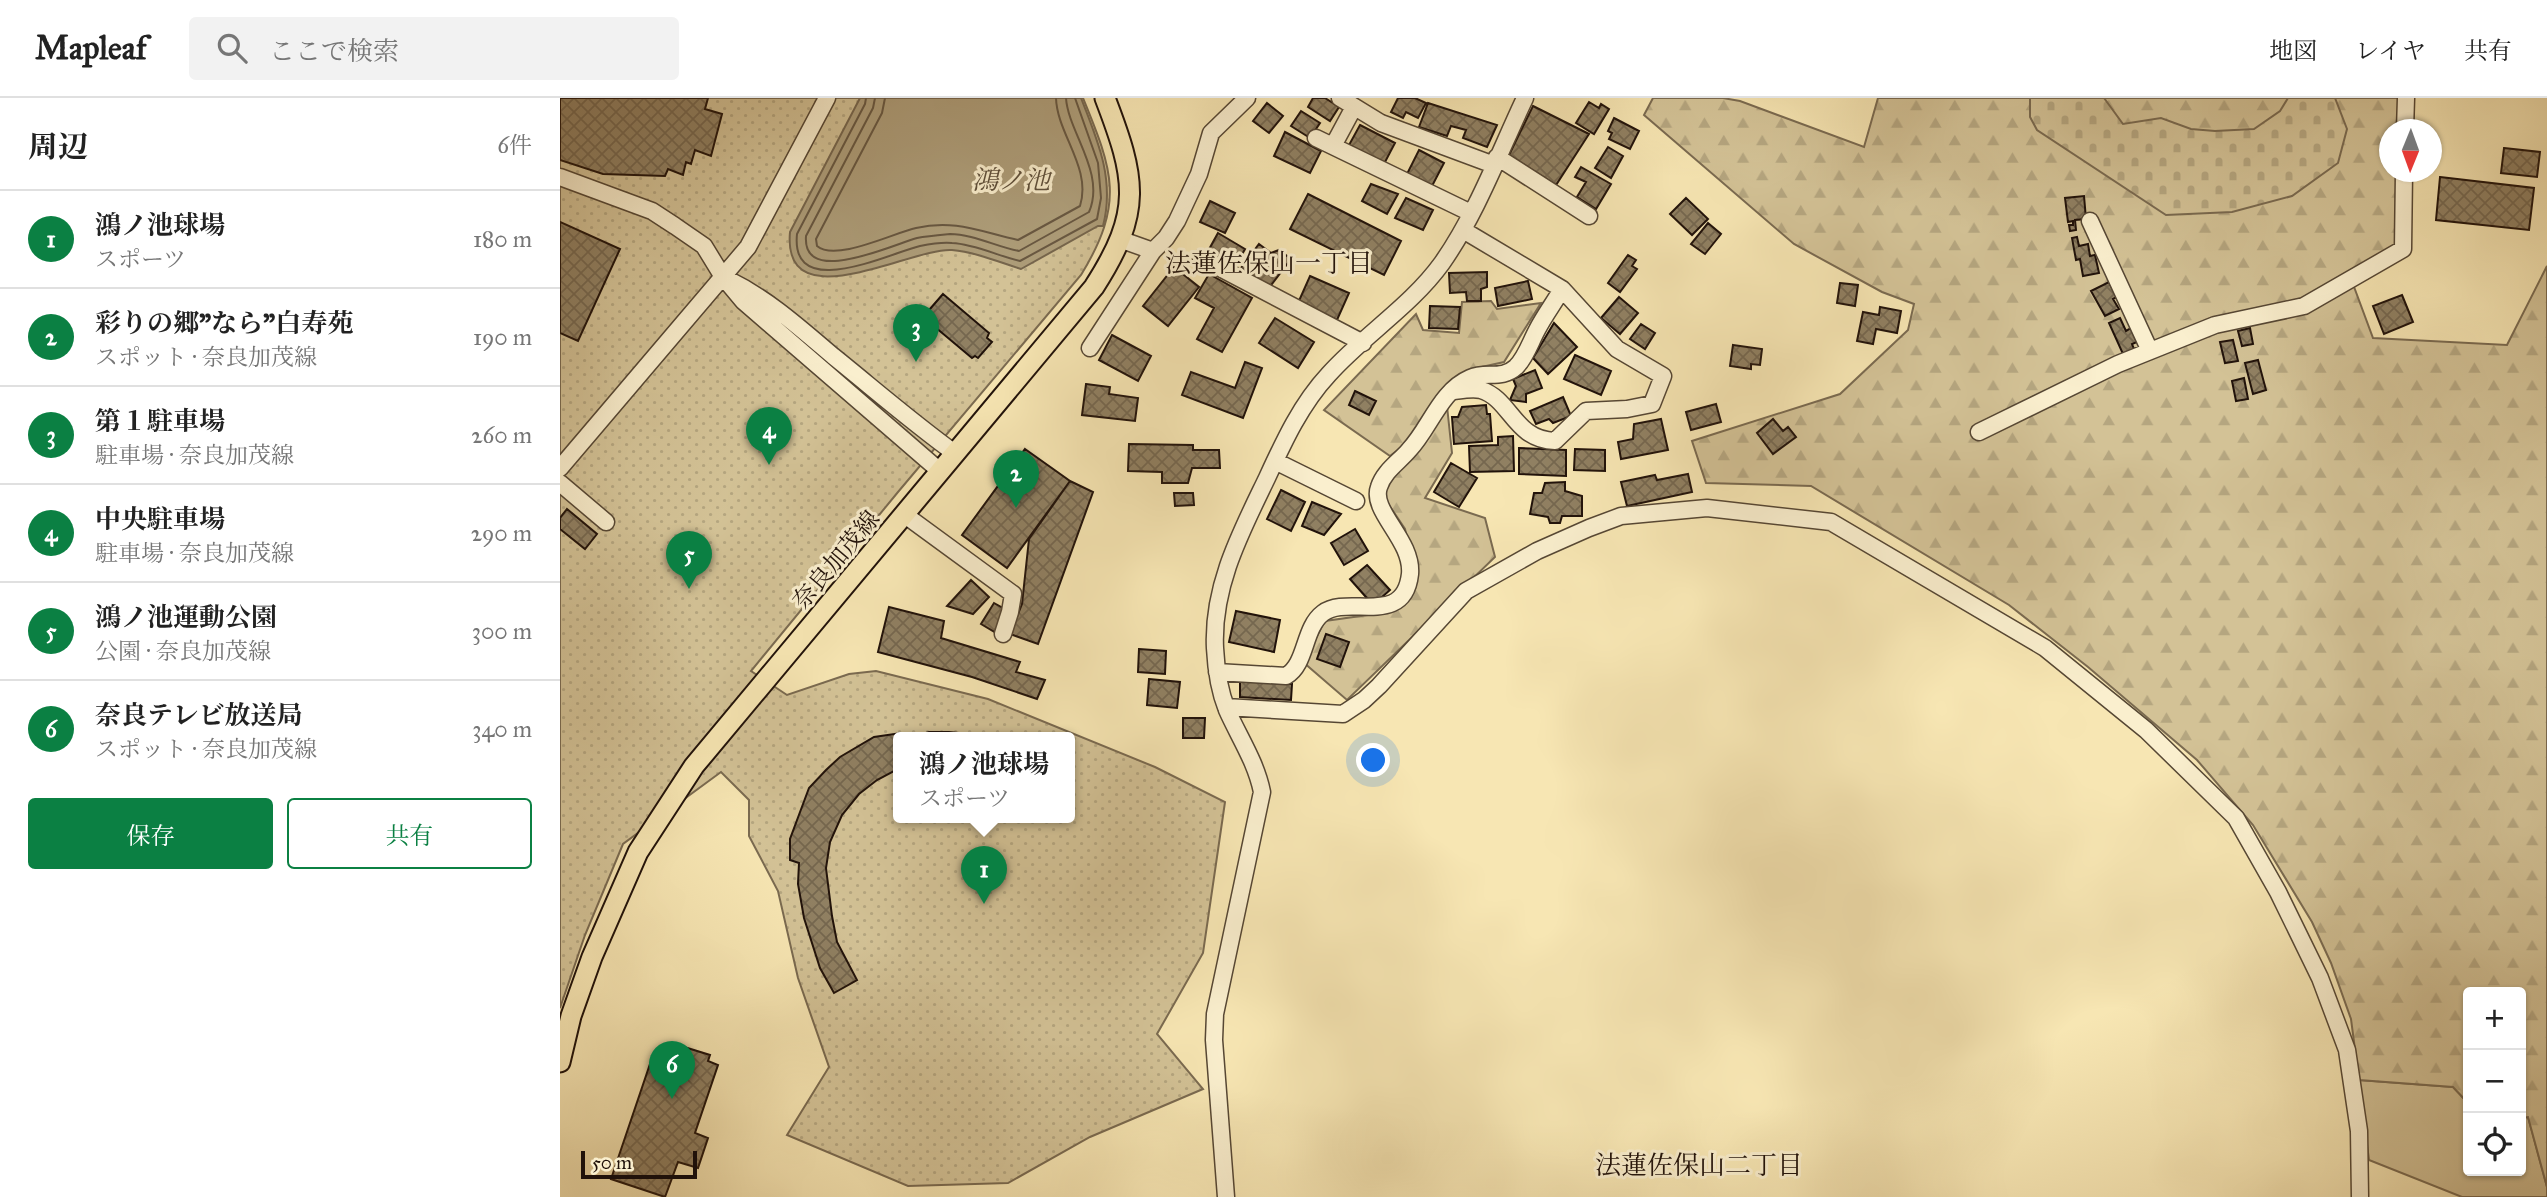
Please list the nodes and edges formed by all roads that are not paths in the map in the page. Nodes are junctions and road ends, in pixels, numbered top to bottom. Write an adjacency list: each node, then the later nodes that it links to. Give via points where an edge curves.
1 (827, 98): 20 (street, via 748,247)
2 (1105, 98): 17 (main road, 奈良加茂線, via 1123,144 1129,184)
3 (1247, 98): 18 (street, via 1211,133 1199,174 1177,221)
4 (1525, 98): 10 (street)
5 (2406, 98): 7 (street)
6 (1347, 102): 9 (street); 10 (street, via 1381,123)
7 (2405, 119)
8 (1316, 138): 9 (street)
9 (1333, 146): 13 (street)
10 (1496, 161): 13 (street); 14 (street)
11 (560, 177): 20 (street, via 652,211 704,246)
12 (2404, 182): 24 (street, via 2403,249 2304,306 2215,325)
13 (1471, 213): 16 (street)
14 (1589, 216)
15 (2090, 221): 24 (street)
16 (1463, 230): 21 (street); 22 (street, via 1403,307)
17 (1122, 240): 18 (street); 27 (main road, 奈良加茂線, via 1094,287)
18 (1153, 251): 23 (street)
19 (1201, 258): 22 (street)
20 (723, 277): 27 (street, via 752,291); 29 (street); 30 (street, via 743,301)
21 (1562, 289): 25 (street, via 1516,366 1499,376 1472,377); 25 (street, via 1617,349 1663,376 1652,404 1586,411 1555,441 1540,441 1491,394 1478,389)
22 (1363, 343): 28 (street, via 1312,394)
23 (1090, 348)
24 (2150, 351): 26 (street)
25 (1454, 391): 36 (street, via 1379,487 1378,500 1405,545 1410,564 1408,584 1398,599 1380,606 1324,612 1286,676)
26 (1979, 432)
27 (956, 454): 30 (main road, 奈良加茂線)
28 (1275, 461): 32 (street); 36 (street, via 1221,586 1215,624)
29 (560, 468)
30 (941, 472): 33 (main road, 奈良加茂線)
31 (560, 482): 34 (street)
32 (1356, 501)
33 (905, 515): 35 (street, via 1013,594); 38 (main road, 奈良加茂線, via 694,766 638,852 593,957)
34 (607, 522)
35 (1003, 634)
36 (1217, 672): 37 (street)
37 (1226, 707): 39 (street, via 1256,767 1262,792 1215,1014); 40 (street, via 1343,714 1379,686 1466,591 1537,551 1621,516 1707,508 1831,522 2045,648 2146,730 2236,818 2320,978 2347,1050 2359,1130)
38 (560, 1062)
39 (1226, 1197)
40 (2360, 1197)

